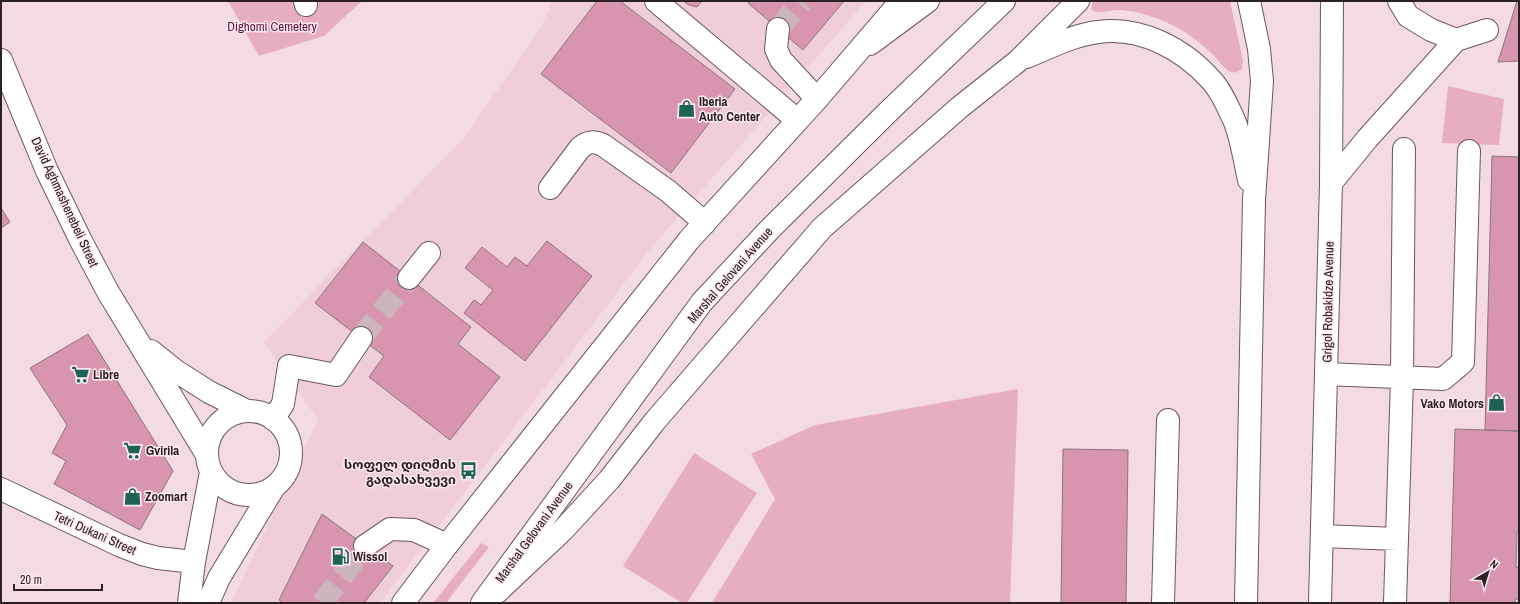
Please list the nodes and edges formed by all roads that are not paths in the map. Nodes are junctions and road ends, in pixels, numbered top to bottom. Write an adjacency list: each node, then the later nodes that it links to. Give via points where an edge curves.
1 (656, 1): 16 (main road)
2 (901, 1): 12 (main road)
3 (928, 1): 12 (main road)
4 (1004, 1): 43 (main road, Marshal Gelovani Avenue, via 774,224 702,302)
5 (1078, 1): 14 (main road)
6 (1250, 1): 21 (main road, via 1262,81)
7 (1332, 1): 19 (main road, Grigol Robakidze Avenue)
8 (1399, 1): 11 (main road, via 1408,16 1431,30)
9 (778, 29): 15 (main road, via 776,49 781,60)
10 (1487, 30): 11 (main road)
11 (1456, 40): 19 (main road)
12 (855, 54): 15 (main road)
13 (1, 60): 26 (main road, David Aghmashenebeli Street, via 47,171 108,292)
14 (1018, 60): 21 (main road, via 1098,32 1133,33 1170,47 1193,63 1223,96 1235,122); 43 (main road, Marshal Gelovani Avenue, via 960,107 822,228 655,421 604,486 564,530)
15 (817, 99): 16 (main road)
16 (797, 120): 22 (main road)
17 (1404, 149): 28 (main road)
18 (1469, 151): 28 (main road, via 1463,362 1443,380)
19 (1330, 184): 27 (main road, Grigol Robakidze Avenue)
20 (550, 188): 22 (main road, via 580,148 586,143 596,142 603,144 668,191)
21 (1254, 200): 45 (main road)
22 (704, 222): 37 (main road)
23 (429, 253): 24 (main road)
24 (409, 278)
25 (361, 338): 30 (main road, via 336,375 289,366 283,404)
26 (137, 340): 29 (main road, David Aghmashenebeli Street, via 176,372 208,392); 32 (main road, David Aghmashenebeli Street)
27 (1326, 374): 28 (main road); 35 (main road, Grigol Robakidze Avenue)
28 (1402, 378): 36 (main road)
29 (247, 411): 30 (main road, via 261,412); 32 (main road, via 234,413 222,420 213,430 208,442)
30 (273, 419): 33 (main road, via 283,428 289,440 291,453 289,466 283,478)
31 (1168, 420): 44 (main road)
32 (209, 464): 33 (main road, via 220,483 232,492 246,495 261,493); 39 (main road)
33 (274, 487): 41 (main road, via 218,578)
34 (1, 489): 39 (main road, Tetri Dukani Street, via 142,554)
35 (1322, 536): 36 (main road); 46 (main road, Grigol Robakidze Avenue)
36 (1397, 538): 47 (main road)
37 (447, 545): 38 (main road, via 414,530 390,529); 42 (main road)
38 (365, 546)
39 (194, 562): 40 (main road)
40 (189, 603)
41 (208, 603)
42 (403, 603)
43 (484, 603)
44 (1163, 603)
45 (1246, 603)
46 (1320, 603)
47 (1396, 603)

